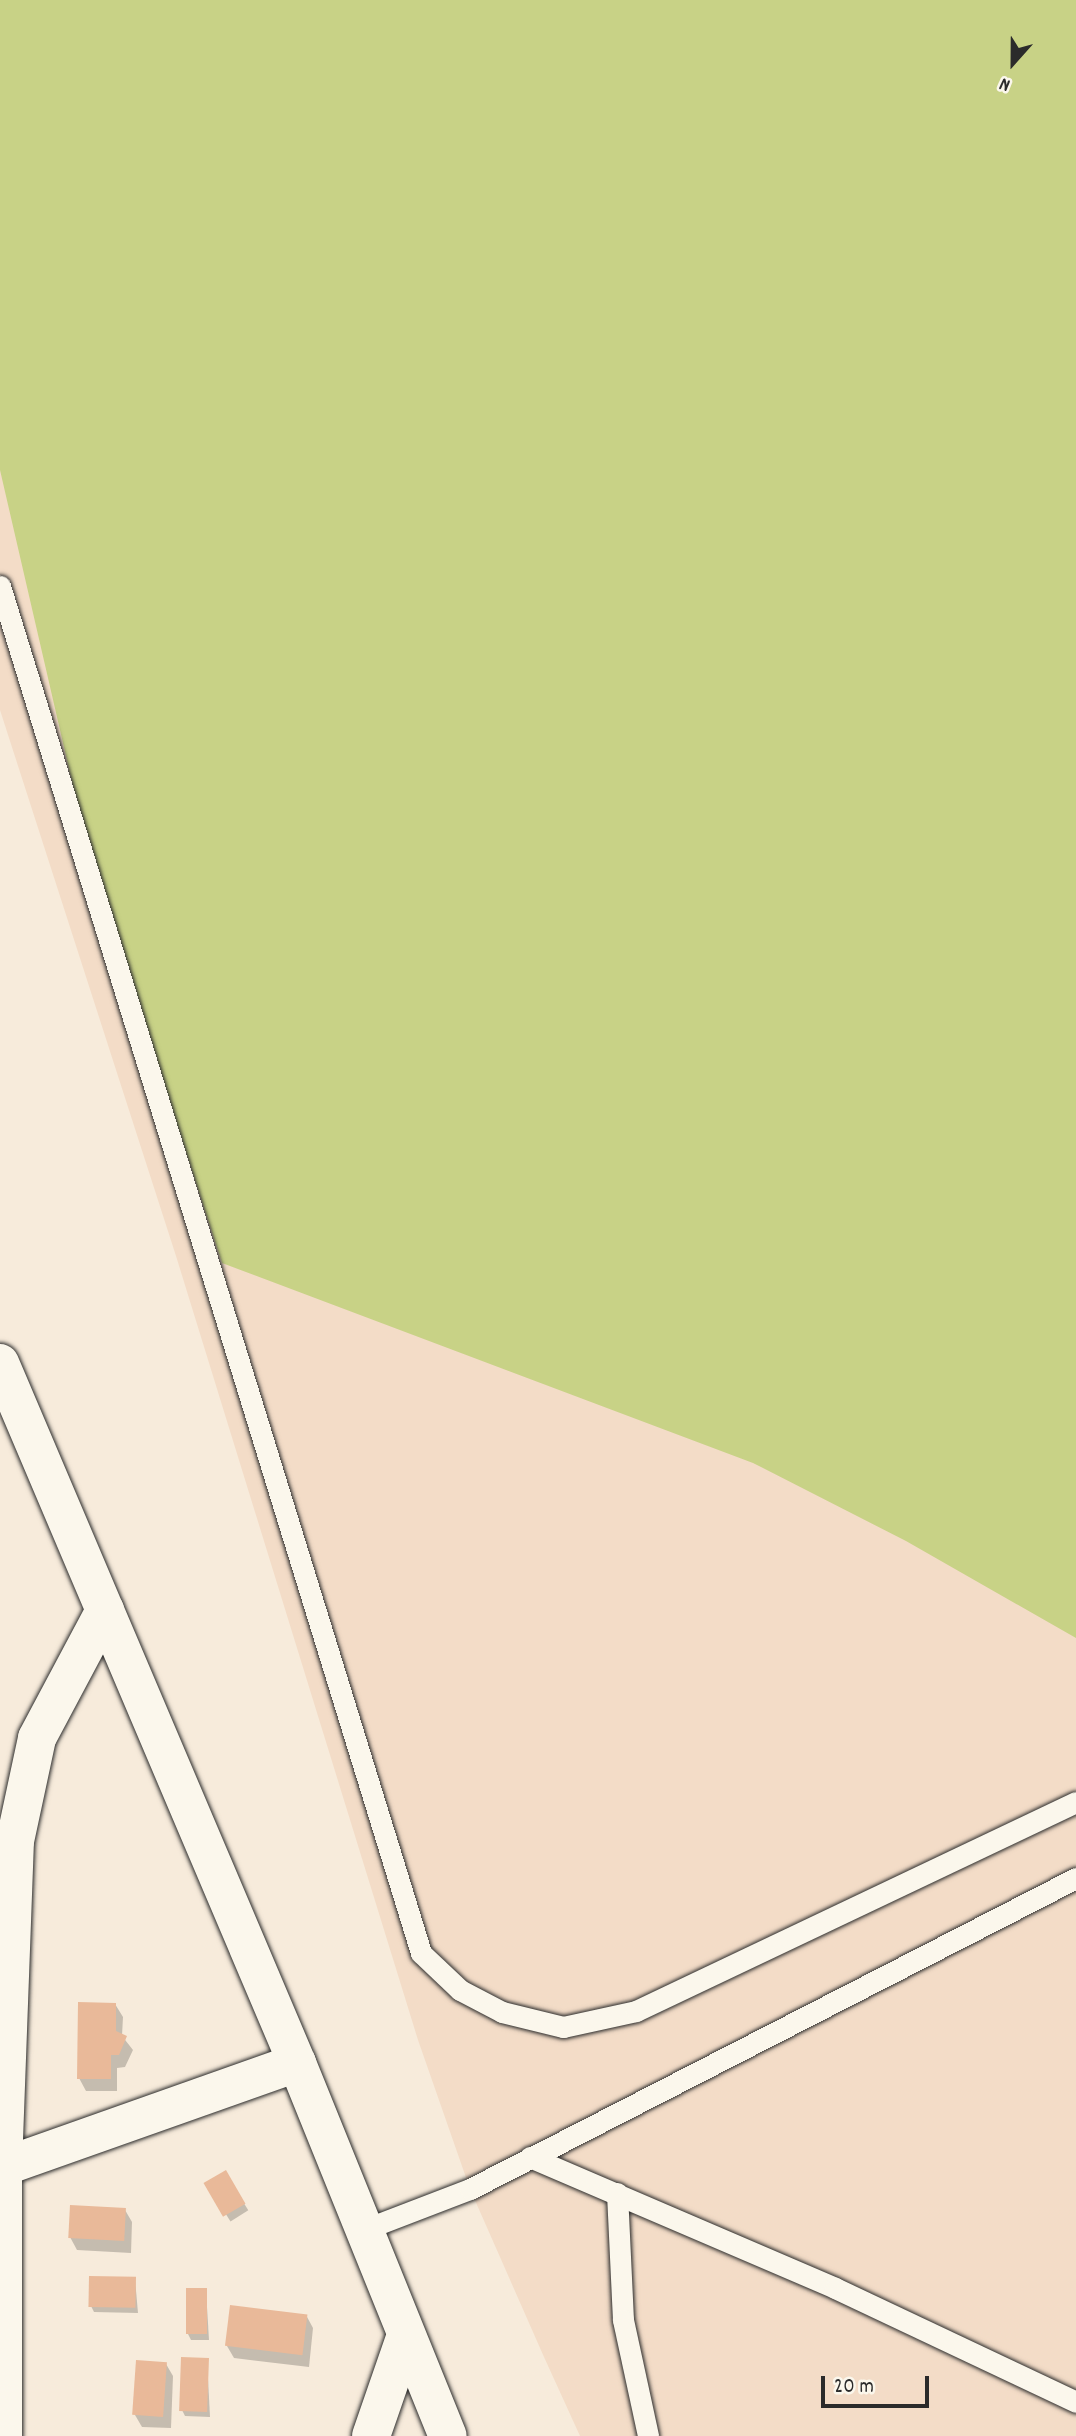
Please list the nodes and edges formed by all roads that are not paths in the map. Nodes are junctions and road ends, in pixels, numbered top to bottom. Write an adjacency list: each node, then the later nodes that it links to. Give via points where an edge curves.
1 (0, 586): 4 (lane, via 421,1953 460,1990 502,2012 563,2026 636,2011)
2 (0, 1363): 3 (main road)
3 (105, 1611): 6 (main road); 8 (main road, via 37,1738 17,1828)
4 (1076, 1801)
5 (1076, 1878): 7 (lane)
6 (297, 2063): 8 (main road); 10 (main road)
7 (530, 2157): 9 (lane); 10 (lane, via 470,2189)
8 (1, 2168): 13 (main road)
9 (617, 2193): 12 (lane, via 835,2288); 16 (lane, via 623,2320)
10 (363, 2230): 11 (main road)
11 (405, 2338): 14 (main road); 15 (main road)
12 (1076, 2402)
13 (3, 2436)
14 (371, 2436)
15 (448, 2436)
16 (648, 2436)

